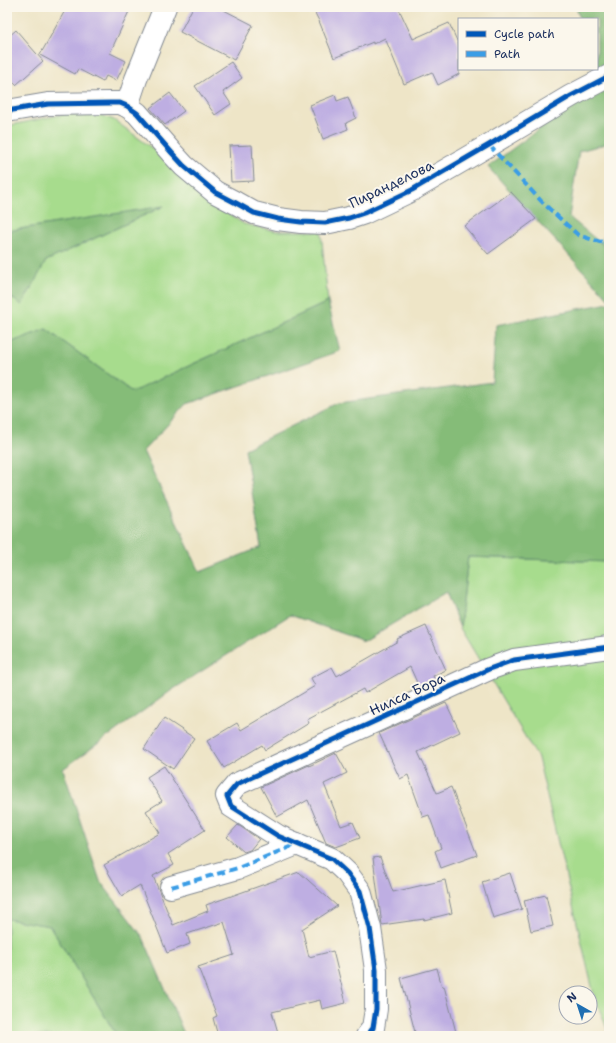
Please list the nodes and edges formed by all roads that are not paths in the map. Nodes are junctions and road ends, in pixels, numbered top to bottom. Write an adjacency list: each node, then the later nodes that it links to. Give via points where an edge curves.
1 (165, 7): 3 (street)
2 (609, 76): 3 (street, Пиранделова, via 412,190 364,213 325,223 278,219 254,213 215,192 184,166 137,113)
3 (127, 106): 4 (street, via 110,102 48,104)
4 (7, 111)
5 (609, 647): 6 (street, Нилса Бора, via 514,660 489,669 237,784 227,796 231,806 278,836)
6 (297, 844): 7 (street, via 238,868); 8 (street, via 332,860 347,873 360,891 370,928 376,970 376,1009 373,1028)
7 (171, 887)
8 (367, 1036)

